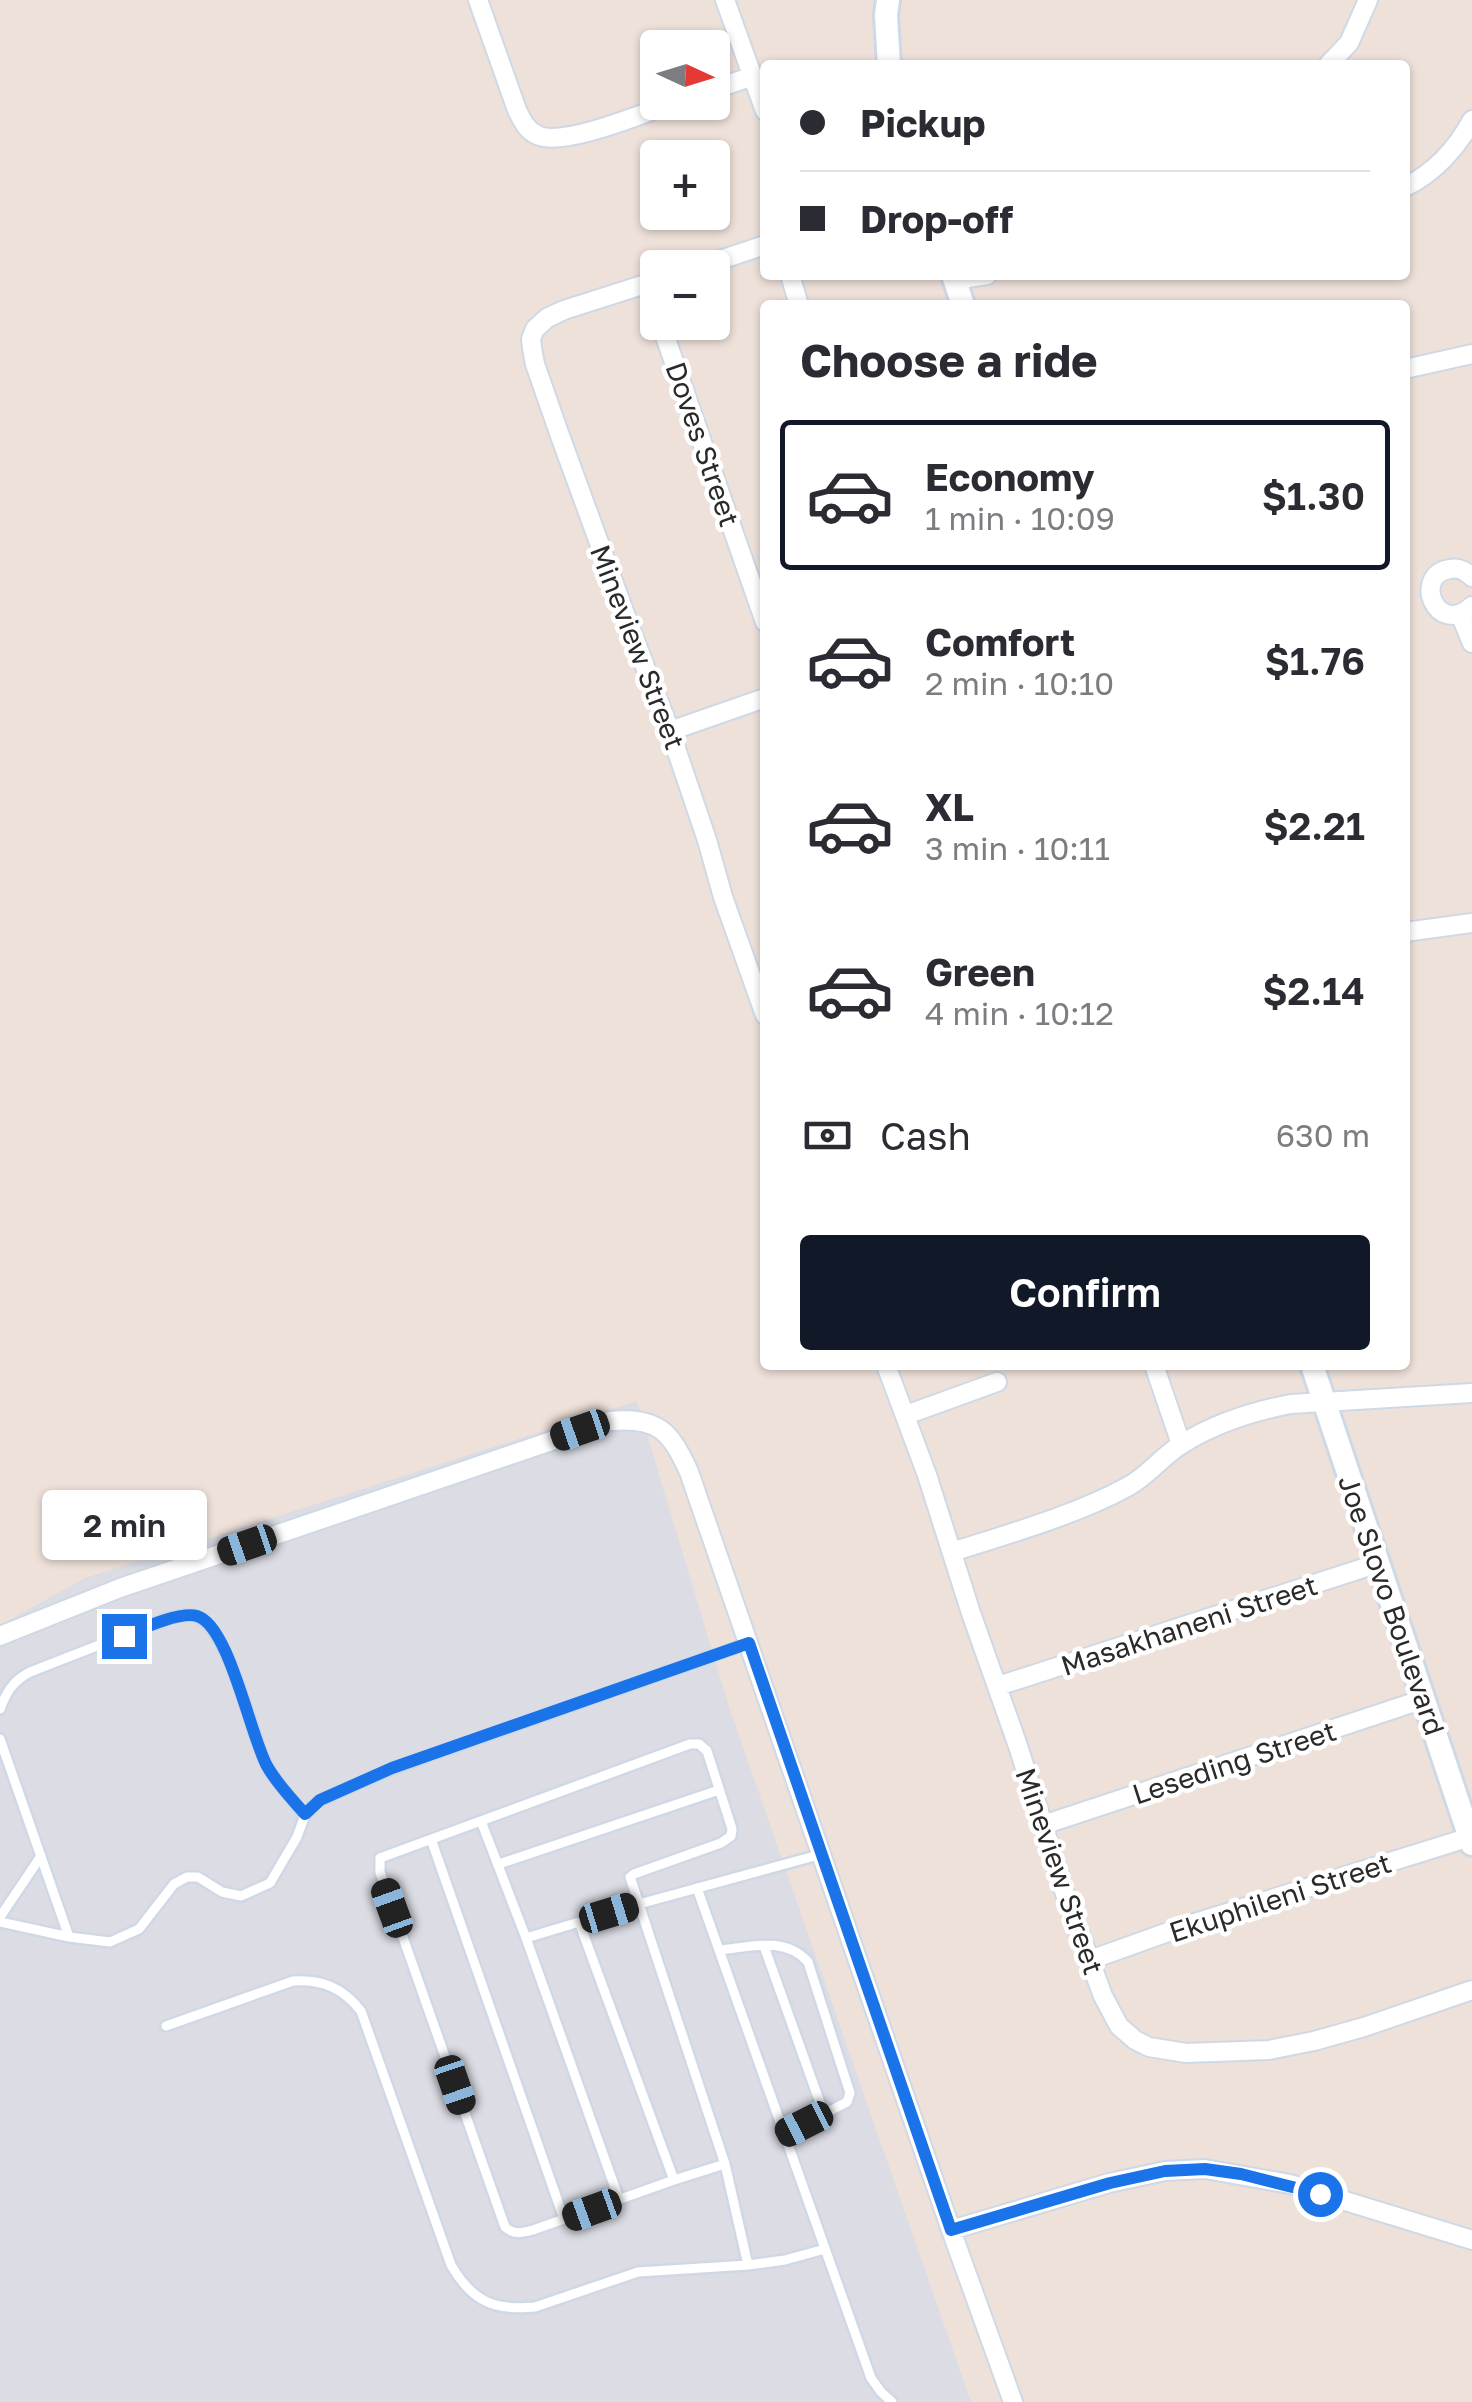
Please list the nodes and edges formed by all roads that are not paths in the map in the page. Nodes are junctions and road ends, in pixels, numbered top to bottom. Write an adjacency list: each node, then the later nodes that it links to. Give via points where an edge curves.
1 (478, 0): 10 (street, via 517,110 538,136 589,132)
2 (725, 0): 7 (street)
3 (888, 0): 5 (street)
4 (1368, 0): 6 (street, via 1349,44)
5 (889, 60)
6 (1333, 60)
7 (753, 76): 8 (street); 9 (street)
8 (730, 84)
9 (760, 96)
10 (640, 114)
11 (1472, 120): 12 (street, via 1437,165)
12 (1410, 184)
13 (760, 247): 14 (street)
14 (730, 257)
15 (640, 286): 24 (street, Mineview Street, via 547,318 531,339 534,364)
16 (666, 340): 20 (street, Doves Street)
17 (1472, 354): 18 (street)
18 (1410, 368)
19 (1472, 577): 21 (street, via 1448,569 1431,584 1434,605 1446,614)
20 (760, 608)
21 (1466, 610): 22 (street)
22 (1472, 643)
23 (760, 700): 24 (street)
24 (670, 730): 27 (street, Mineview Street)
25 (1472, 923): 26 (street)
26 (1410, 931)
27 (760, 997)
28 (888, 1370): 34 (street, Mineview Street)
29 (1156, 1370): 35 (street)
30 (1314, 1370): 33 (street, Joe Slovo Boulevard)
31 (997, 1382): 34 (street)
32 (1472, 1393): 33 (street)
33 (1325, 1402): 35 (street, via 1272,1408); 37 (street, Joe Slovo Boulevard)
34 (906, 1415): 36 (street, Mineview Street)
35 (1180, 1444): 36 (street, via 1131,1486)
36 (952, 1552): 40 (street, Mineview Street)
37 (1379, 1563): 40 (street, Masakhaneni Street); 41 (street, Joe Slovo Boulevard)
38 (0, 1636): 39 (street, via 136,1583 624,1420 658,1426 678,1447)
39 (749, 1643): 45 (lane, via 392,1768 320,1800); 50 (street)
40 (998, 1686): 47 (street, Mineview Street)
41 (1424, 1699): 47 (street, Leseding Street); 49 (street, Joe Slovo Boulevard)
42 (0, 1709): 45 (lane, via 6,1692 30,1672 155,1624 200,1616 222,1643 266,1765)
43 (0, 1738): 51 (lane)
44 (719, 1790): 46 (lane, via 707,1751 690,1744); 52 (lane); 54 (lane, via 731,1836 632,1876)
45 (305, 1814): 57 (lane, via 270,1883 241,1896 187,1876 139,1929 110,1942)
46 (480, 1821): 48 (lane); 52 (lane)
47 (1044, 1825): 61 (street, Mineview Street)
48 (431, 1839): 69 (lane); 69 (lane, via 380,1858 380,1872 506,2226 523,2233)
49 (1471, 1841): 61 (street, Ekuphileni Street)
50 (822, 1854): 53 (lane); 70 (street)
51 (41, 1856): 55 (lane); 57 (lane)
52 (498, 1864): 58 (lane)
53 (698, 1888): 54 (lane); 60 (lane)
54 (639, 1904): 56 (lane); 66 (lane)
55 (0, 1920): 57 (lane)
56 (579, 1922): 58 (lane); 67 (lane)
57 (69, 1938)
58 (526, 1938): 68 (lane)
59 (764, 1946): 60 (lane); 64 (lane); 64 (lane, via 790,1947 808,1962 850,2090 847,2102)
60 (720, 1950): 65 (lane)
61 (1090, 1960): 62 (street, Mineview Street, via 1119,2026 1149,2047 1186,2053 1314,2041)
62 (1472, 1990)
63 (166, 2026): 73 (lane, via 294,1981 337,1988 352,2000 452,2264 482,2301 535,2307 638,2272)
64 (824, 2114): 65 (lane)
65 (785, 2134): 72 (lane)
66 (725, 2164): 67 (lane); 73 (lane)
67 (674, 2180): 68 (lane)
68 (619, 2199): 69 (lane)
69 (564, 2220)
70 (951, 2230): 71 (street, via 1110,2183 1205,2169 1290,2184); 75 (street)
71 (1469, 2237)
72 (826, 2249): 73 (lane); 74 (lane, via 871,2378)
73 (748, 2264)
74 (892, 2402)
75 (1013, 2402)

